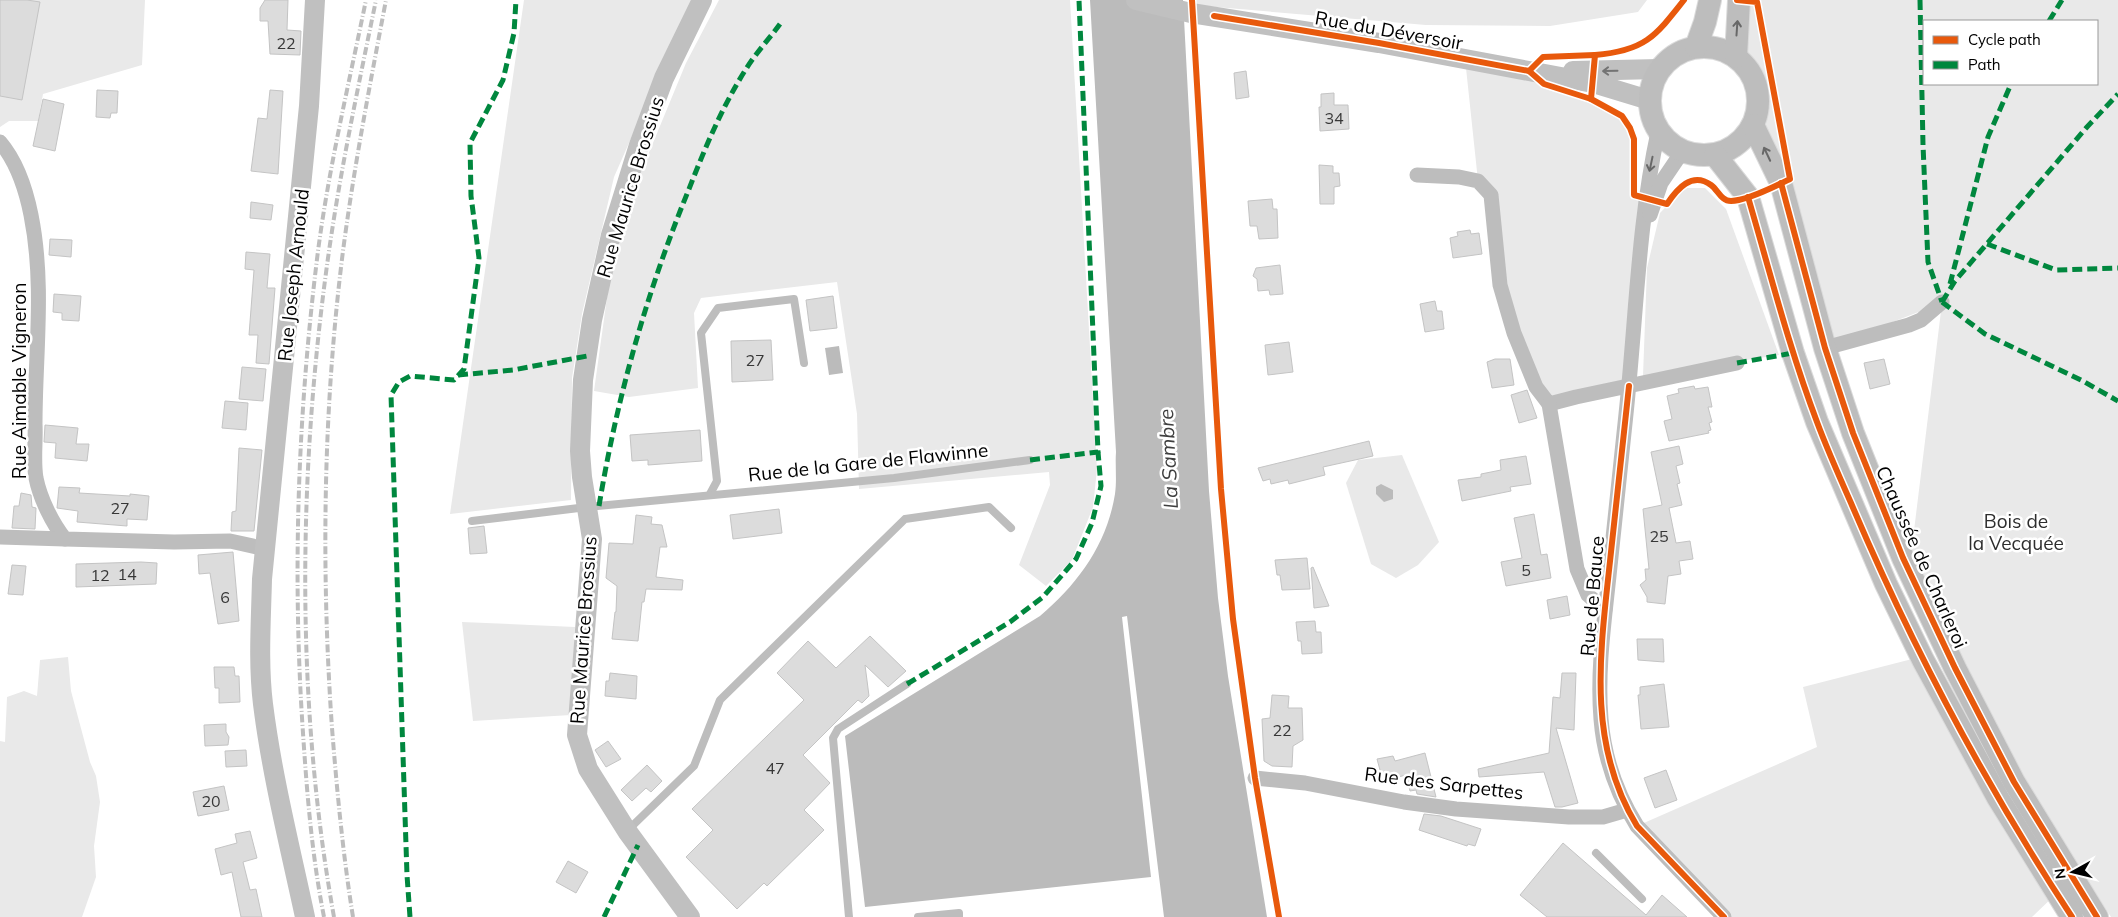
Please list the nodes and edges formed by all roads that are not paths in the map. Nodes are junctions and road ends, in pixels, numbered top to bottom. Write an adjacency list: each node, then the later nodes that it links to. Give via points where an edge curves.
1 (315, 0): 32 (street, Rue Joseph Arnould, via 309,106)
2 (702, 0): 27 (street, Rue Maurice Brossius, via 661,87 639,145 609,245 592,320 584,380 580,451)
3 (1136, 0): 9 (street, Rue du Déversoir, via 1191,13)
4 (1710, 0): 6 (main road)
5 (1739, 0): 7 (main road, one-way to 5)
6 (1696, 47): 7 (main road, via 1716,48); 8 (main road, via 1681,51)
7 (1736, 57): 11 (main road, via 1748,69 1757,88 1758,104)
8 (1659, 69): 9 (street, Rue du Déversoir, one-way to 9); 10 (main road)
9 (1529, 71): 10 (street, Rue du Déversoir, via 1593,83)
10 (1649, 100): 12 (main road, via 1652,122)
11 (1753, 124): 15 (main road, via 1738,144); 19 (main road, Chaussée de Charleroi, one-way to 11, via 1780,183)
12 (1658, 132): 14 (main road); 17 (street, Rue de Bauce, one-way to 17, via 1645,196)
13 (0, 142): 31 (street, Rue Aimable Vigneron, via 26,191 34,230 39,330 35,403 36,478 55,527)
14 (1682, 152): 15 (main road); 17 (street, Rue de Bauce, via 1661,183)
15 (1715, 155): 20 (main road, via 1748,197)
16 (1417, 174): 24 (street, via 1478,181 1490,195 1500,285 1514,333 1536,387)
17 (1643, 234): 23 (street, Rue de Bauce)
18 (1942, 302): 19 (street, via 1921,320 1909,325)
19 (1825, 348): 20 (main road); 47 (main road, Chaussée de Charleroi, via 1853,434 1903,558 1955,668 2014,782)
20 (1793, 352): 46 (main road, via 1817,422 1886,584 1923,660 1998,798)
21 (804, 363): 26 (lane, via 794,299 718,308 701,333 717,481)
22 (1737, 363): 23 (street)
23 (1629, 386): 24 (street); 33 (street, Rue de Bauce)
24 (1550, 404): 33 (street, via 1577,569 1588,595)
25 (1030, 460): 26 (lane, Rue de la Gare de Flawinne, via 894,478)
26 (710, 494): 27 (lane, Rue de la Gare de Flawinne)
27 (587, 507): 28 (lane, Rue de la Gare de Flawinne); 37 (street, Rue Maurice Brossius, via 592,540 577,735 588,768)
28 (472, 522)
29 (1011, 528): 37 (lane, via 989,507 905,519 720,700 694,766)
30 (0, 537): 31 (street)
31 (65, 539): 32 (street, via 230,541)
32 (266, 549): 40 (street, Rue Joseph Arnould, via 260,652 263,702 274,775)
33 (1605, 610): 36 (street, Rue de Bauce, via 1601,720 1609,767)
34 (907, 684): 42 (lane, via 838,729 833,738)
35 (1255, 778): 36 (street, Rue des Sarpettes, via 1305,783 1456,809 1569,817 1603,817)
36 (1627, 810): 45 (street, Rue de Bauce, via 1636,826)
37 (627, 831): 41 (street, Rue Maurice Brossius)
38 (1596, 853): 39 (lane)
39 (1642, 899)
40 (305, 917)
41 (690, 917)
42 (849, 917)
43 (918, 917): 44 (lane, via 959,912)
44 (959, 917)
45 (1724, 917)
46 (2072, 917)
47 (2098, 917)

